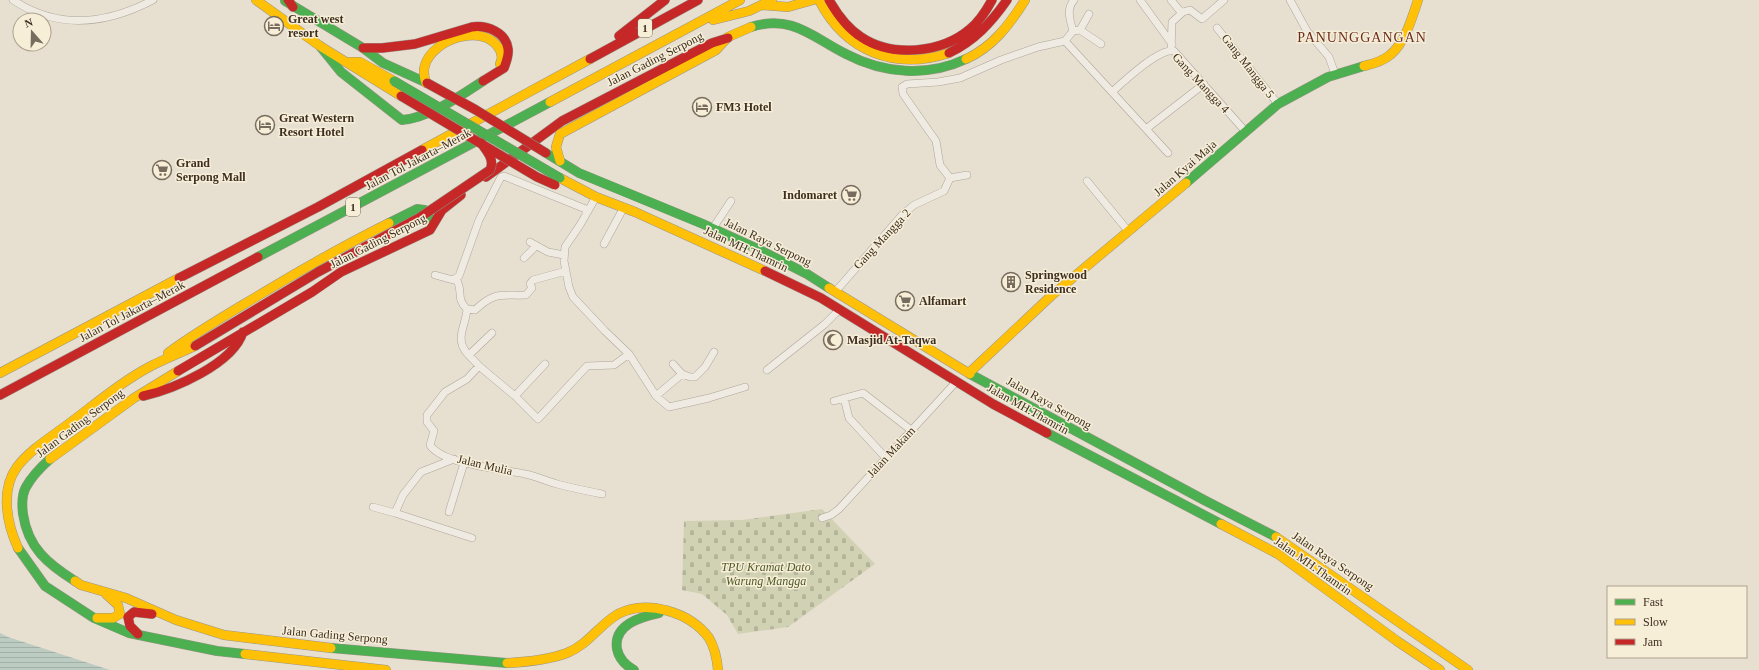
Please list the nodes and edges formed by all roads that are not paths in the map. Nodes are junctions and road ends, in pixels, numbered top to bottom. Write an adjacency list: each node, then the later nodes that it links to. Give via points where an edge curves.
1 (14, 0): 2 (street, via 45,15 61,19 94,21)
2 (153, 0)
3 (256, 0): 31 (main road)
4 (283, 0): 20 (main road)
5 (665, 0): 34 (main road)
6 (698, 0): 34 (main road, Jalan Tol Jakarta–Merak / 1)
7 (740, 0): 25 (main road, Jalan Tol Jakarta–Merak / 1)
8 (772, 0): 21 (main road)
9 (813, 0): 21 (main road, via 788,7)
10 (819, 0): 22 (main road)
11 (992, 0): 22 (main road, via 989,9 958,38 937,48 908,50 887,48 865,39)
12 (1007, 0): 22 (main road, via 997,15 963,46 941,56 911,61 886,58 859,47 840,31)
13 (1025, 0): 28 (main road, via 1002,34 983,51 960,63 933,72 900,72 879,67 855,59 803,30 778,22 762,23)
14 (1074, 0): 27 (street, via 1069,7 1069,13)
15 (1140, 0): 32 (street)
16 (1171, 0): 23 (street)
17 (1224, 0): 23 (street, via 1202,19 1190,10)
18 (1290, 0): 37 (street, via 1307,31 1328,57)
19 (1418, 0): 37 (main road, Jalan Kyai Maja, via 1400,41 1390,56)
20 (291, 3): 33 (main road)
21 (762, 5): 25 (main road, via 749,11)
22 (828, 5)
23 (1183, 12): 32 (street, via 1172,22)
24 (1089, 14): 27 (street)
25 (695, 24): 86 (main road, Jalan Tol Jakarta–Merak / 1)
26 (1217, 28): 42 (street, Gang Mangga 5)
27 (1076, 30): 29 (street); 30 (street)
28 (728, 38): 47 (main road, via 716,50 560,134 554,147); 59 (main road, Jalan Gading Serpong, via 712,43 562,121 443,209 436,224)
29 (1065, 41): 41 (street); 49 (street, via 1032,49 960,78 907,84 902,87 903,94 936,141 940,165)
30 (1101, 44)
31 (320, 46): 35 (main road); 36 (main road, via 341,72 402,120 414,119)
32 (1171, 47): 40 (street, Gang Mangga 4); 41 (street, Gang Mangga 4, via 1141,67)
33 (362, 48): 36 (main road, via 415,44 481,26 500,33 508,48 504,68); 38 (main road, via 386,67)
34 (593, 56): 81 (main road, Jalan Tol Jakarta–Merak / 1, via 445,139)
35 (348, 62): 45 (main road, bridge); 51 (main road, bridge, via 360,62 394,81)
36 (496, 74): 39 (main road, via 502,62 498,45 492,38 468,34 433,51 424,67)
37 (1335, 74): 42 (main road, Jalan Kyai Maja)
38 (406, 77): 39 (main road, Jalan Raya Serpong); 52 (main road, Jalan Raya Serpong, via 514,146 569,177)
39 (427, 83): 47 (main road, Jalan Raya Serpong, bridge)
40 (1204, 84): 43 (street); 44 (street, Gang Mangga 4)
41 (1112, 92): 43 (street)
42 (1278, 104): 44 (main road, Jalan Kyai Maja)
43 (1146, 129): 46 (street)
44 (1246, 132): 58 (main road, Jalan Kyai Maja)
45 (481, 143): 51 (main road, bridge, via 537,177); 78 (main road, Jalan Gading Serpong, bridge, via 493,162 490,170 419,218 318,272 195,346)
46 (1168, 153)
47 (560, 161): 52 (main road, Jalan Raya Serpong)
48 (967, 175): 49 (street)
49 (950, 178): 66 (street, Gang Mangga 2, via 944,191 914,205 902,215)
50 (1087, 181): 58 (street)
51 (557, 182): 53 (main road)
52 (604, 184): 57 (main road, Jalan Raya Serpong)
53 (596, 197): 55 (main road); 56 (street)
54 (731, 201): 57 (street)
55 (624, 207): 60 (street); 68 (main road, Jalan MH.Thamrin, via 718,248 820,298)
56 (588, 210): 61 (street, via 565,247); 65 (street, via 501,177 479,220)
57 (713, 228): 66 (main road, Jalan Raya Serpong)
58 (1129, 232): 82 (main road, Jalan Kyai Maja, via 1051,296)
59 (412, 240): 71 (main road, Jalan Gading Serpong, via 341,272); 78 (main road, via 431,224 432,220 422,208 388,223 309,266 196,332)
60 (604, 244)
61 (564, 255): 62 (street, via 548,252 533,244); 63 (street)
62 (524, 258)
63 (566, 271): 67 (street, via 533,280 530,284 532,288 526,294 502,294 488,298 475,310); 74 (street, via 573,297)
64 (435, 275): 65 (street)
65 (456, 279): 67 (street, via 461,286 461,304)
66 (836, 291): 69 (main road, Jalan Raya Serpong)
67 (467, 309): 75 (street, via 461,340)
68 (839, 310): 70 (main road, Jalan MH.Thamrin); 80 (street)
69 (877, 317): 70 (main road); 82 (main road, Jalan Raya Serpong)
70 (870, 329): 84 (main road, Jalan MH.Thamrin)
71 (243, 332): 89 (main road, Jalan Gading Serpong); 89 (main road, via 240,342 230,353 212,366 153,394)
72 (492, 333): 75 (street)
73 (714, 352): 83 (street, via 695,377)
74 (629, 354): 87 (street, via 614,364 588,366 538,419); 88 (street)
75 (469, 355): 79 (street)
76 (545, 364): 87 (street)
77 (673, 364): 83 (street)
78 (151, 366): 106 (main road, Jalan Gading Serpong, via 35,449 16,467 7,488 8,522 18,548 31,570 44,586)
79 (479, 366): 87 (street); 96 (street, Jalan Mulia, via 468,379 445,392 427,415 427,422 434,430 431,447 435,452)
80 (767, 370)
81 (1, 373)
82 (969, 373): 93 (main road, Jalan Raya Serpong)
83 (682, 374): 88 (street)
84 (956, 382): 92 (street, Jalan Makam); 94 (main road, Jalan MH.Thamrin)
85 (745, 387): 88 (street, via 669,407)
86 (0, 395)
87 (514, 396)
88 (656, 396)
89 (134, 398): 104 (main road, Jalan Gading Serpong, via 56,453 37,471 25,488 22,506 31,542 60,572 81,585)
90 (844, 398): 91 (street); 92 (street, via 863,393); 95 (street, via 849,418)
91 (834, 401)
92 (911, 430): 95 (street, Jalan Makam)
93 (1082, 435): 94 (main road); 113 (main road, Jalan Raya Serpong, via 1263,529)
94 (1074, 447): 112 (main road, Jalan MH.Thamrin, via 1278,554)
95 (886, 458): 102 (street, Jalan Makam, via 839,509 831,516)
96 (454, 459): 97 (street, Jalan Mulia); 101 (street, via 421,472 403,495)
97 (464, 463): 98 (street, Jalan Mulia, via 525,474); 100 (street)
98 (602, 494)
99 (373, 507): 101 (street)
100 (449, 512)
101 (395, 513): 103 (street)
102 (822, 518)
103 (472, 538)
104 (98, 590): 106 (main road, via 116,602 120,614 113,618); 107 (main road, Jalan Gading Serpong, via 143,605)
105 (668, 612): 107 (main road, Jalan Gading Serpong, via 655,609 623,612 614,617 590,640 575,649 526,662 500,663 300,645 224,635); 110 (main road, via 632,621 619,631 616,640 620,659); 111 (main road, Jalan Gading Serpong, via 698,625 705,632 716,655)
106 (94, 618): 108 (main road, Jalan Gading Serpong)
107 (176, 620): 108 (main road, via 134,612 127,616 127,622)
108 (138, 634): 109 (main road, Jalan Gading Serpong, via 217,650)
109 (386, 670)
110 (634, 670)
111 (718, 670)
112 (1440, 670)
113 (1468, 670)

